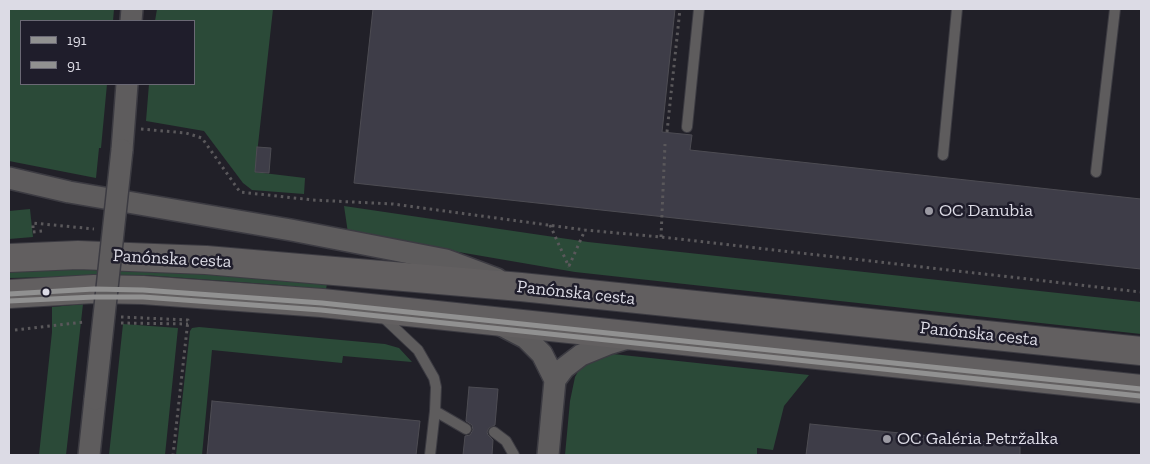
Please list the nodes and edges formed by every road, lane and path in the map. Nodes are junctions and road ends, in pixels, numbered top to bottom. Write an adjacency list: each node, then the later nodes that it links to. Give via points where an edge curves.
1 (680, 9): 8 (path)
2 (699, 9): 6 (lane)
3 (957, 9): 10 (lane)
4 (1115, 9): 11 (lane)
5 (127, 85): 32 (street, bridge)
6 (687, 127)
7 (138, 128): 13 (path, via 202,138 240,192 393,204)
8 (666, 132)
9 (665, 144): 17 (path)
10 (943, 155)
11 (1096, 172)
12 (9, 178): 19 (street, via 69,192 446,260)
13 (550, 225): 15 (path); 15 (path, via 569,267)
14 (97, 230): 16 (path, via 33,223 33,232)
15 (586, 230): 17 (path)
16 (42, 231)
17 (661, 237): 20 (path)
18 (9, 258): 19 (main road, Panónska cesta, via 78,255 206,260)
19 (521, 287): 26 (main road, Panónska cesta)
20 (1141, 292)
21 (9, 294): 22 (main road, Panónska cesta, via 143,290)
22 (374, 308): 24 (main road, Panónska cesta); 29 (lane, via 418,350 434,378)
23 (118, 317): 33 (path, via 188,320)
24 (495, 320): 25 (main road, Panónska cesta); 27 (street, via 534,345 549,364)
25 (635, 336): 27 (street, via 581,355); 28 (main road, Panónska cesta)
26 (1141, 351)
27 (555, 380): 36 (street)
28 (1141, 389)
29 (435, 411): 30 (lane); 34 (lane)
30 (466, 429)
31 (494, 432): 35 (lane, via 506,441)
32 (89, 455)
33 (173, 455)
34 (430, 455)
35 (514, 455)
36 (548, 455)

